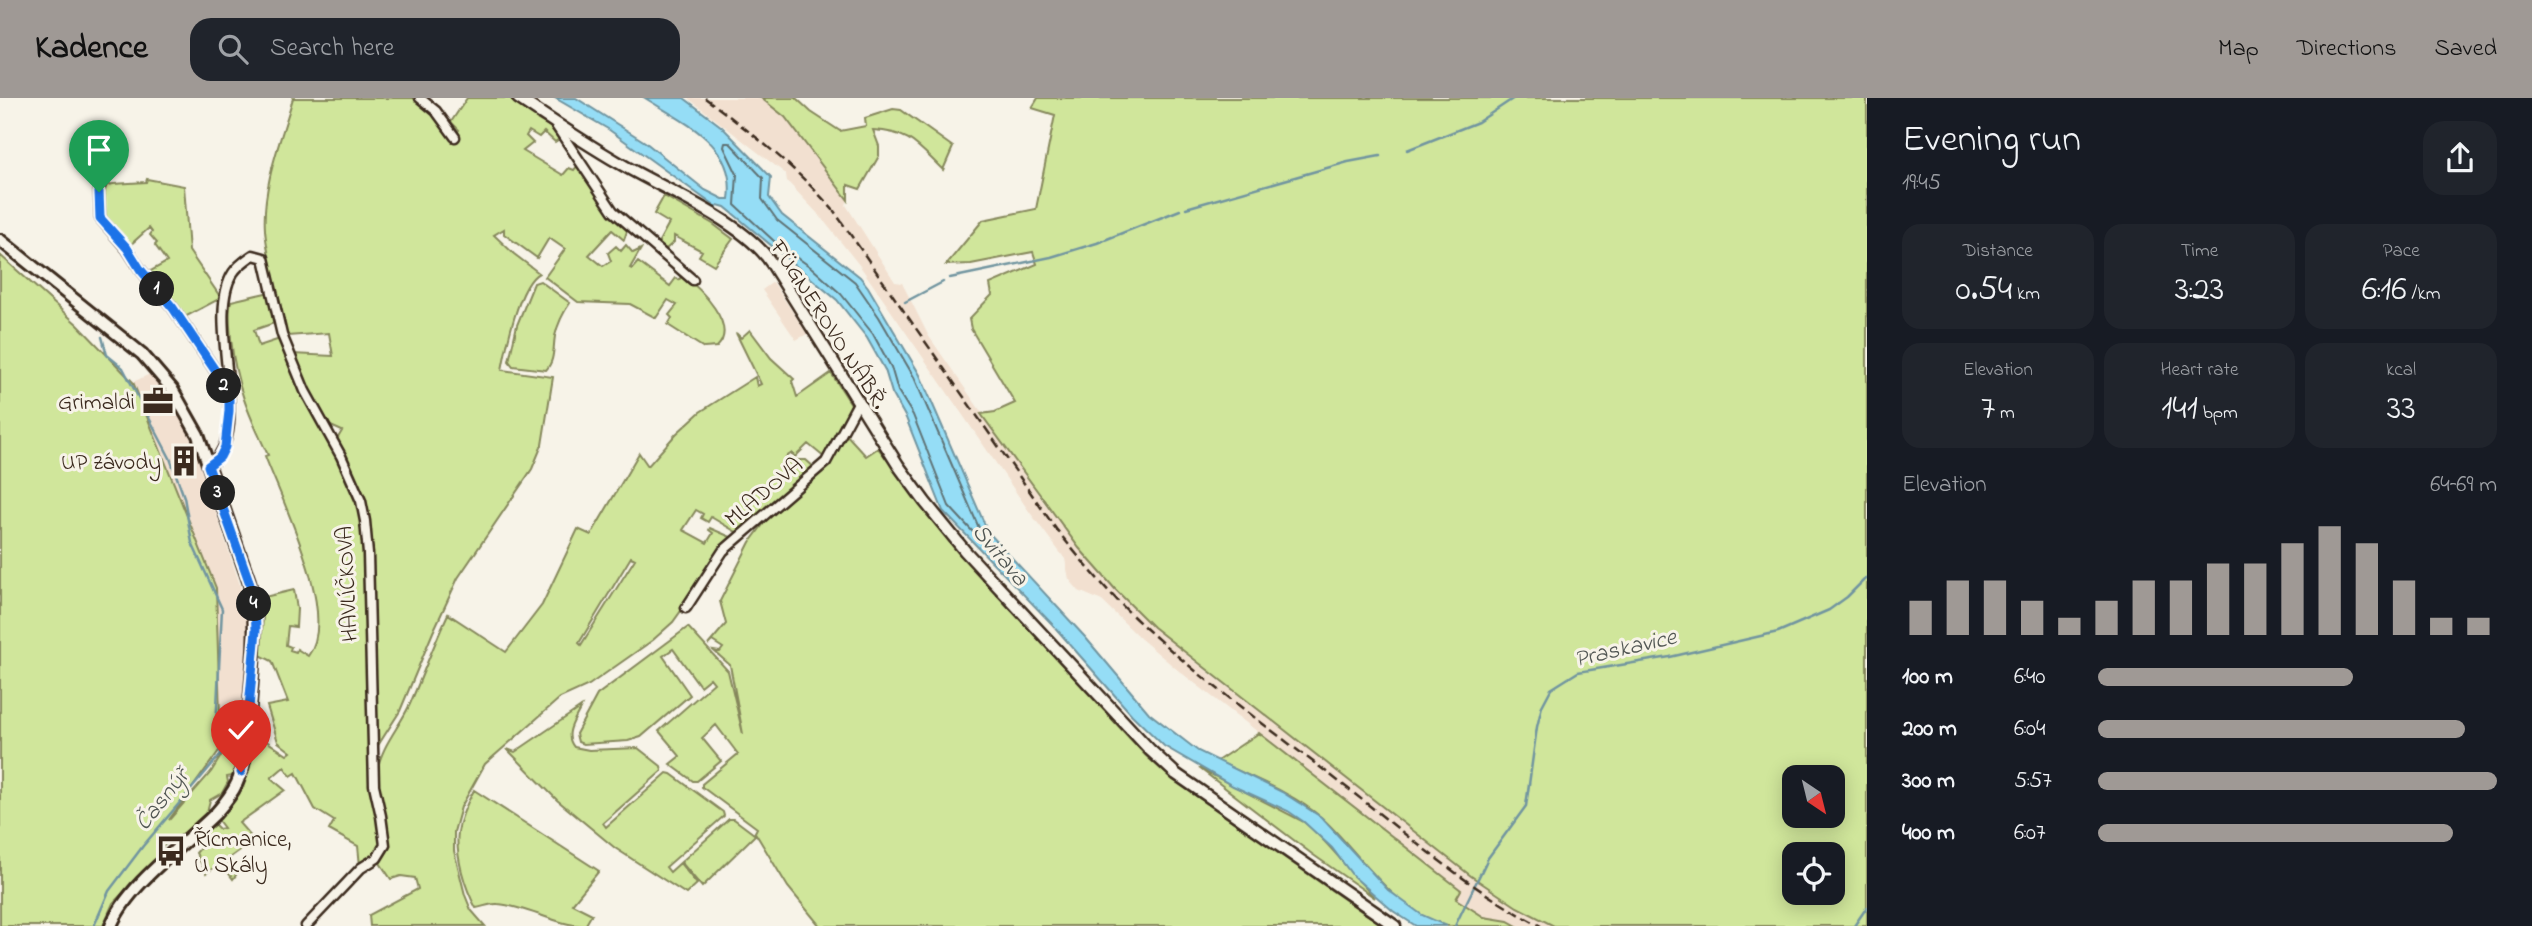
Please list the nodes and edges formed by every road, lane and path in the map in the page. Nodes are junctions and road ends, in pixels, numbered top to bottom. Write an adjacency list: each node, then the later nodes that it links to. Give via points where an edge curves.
1 (420, 98): 4 (street)
2 (518, 98): 3 (street, FÜGNEROVO NÁBŘ.)
3 (553, 122): 7 (street, FÜGNEROVO NÁBŘ., via 613,211); 9 (street, FÜGNEROVO NÁBŘ., via 729,224 757,245)
4 (455, 137)
5 (101, 182): 8 (street, via 100,218 173,308)
6 (0, 240): 10 (main road, via 142,354 187,413)
7 (694, 280)
8 (229, 391): 10 (street, HAVLÍČKOVA, via 225,447); 13 (street, HAVLÍČKOVA, via 223,300 233,273 254,255 264,258 282,335 361,501 368,554 374,785 384,845 377,858 361,868)
9 (859, 401): 11 (street, MLADOVA, via 825,462 723,551); 14 (street, FÜGNEROVO NÁBŘ., via 898,465 965,551 1150,750)
10 (208, 466): 12 (main road, via 255,605 244,761 232,793 216,813 131,894)
11 (686, 608)
12 (110, 926)
13 (306, 926)
14 (1395, 926)

